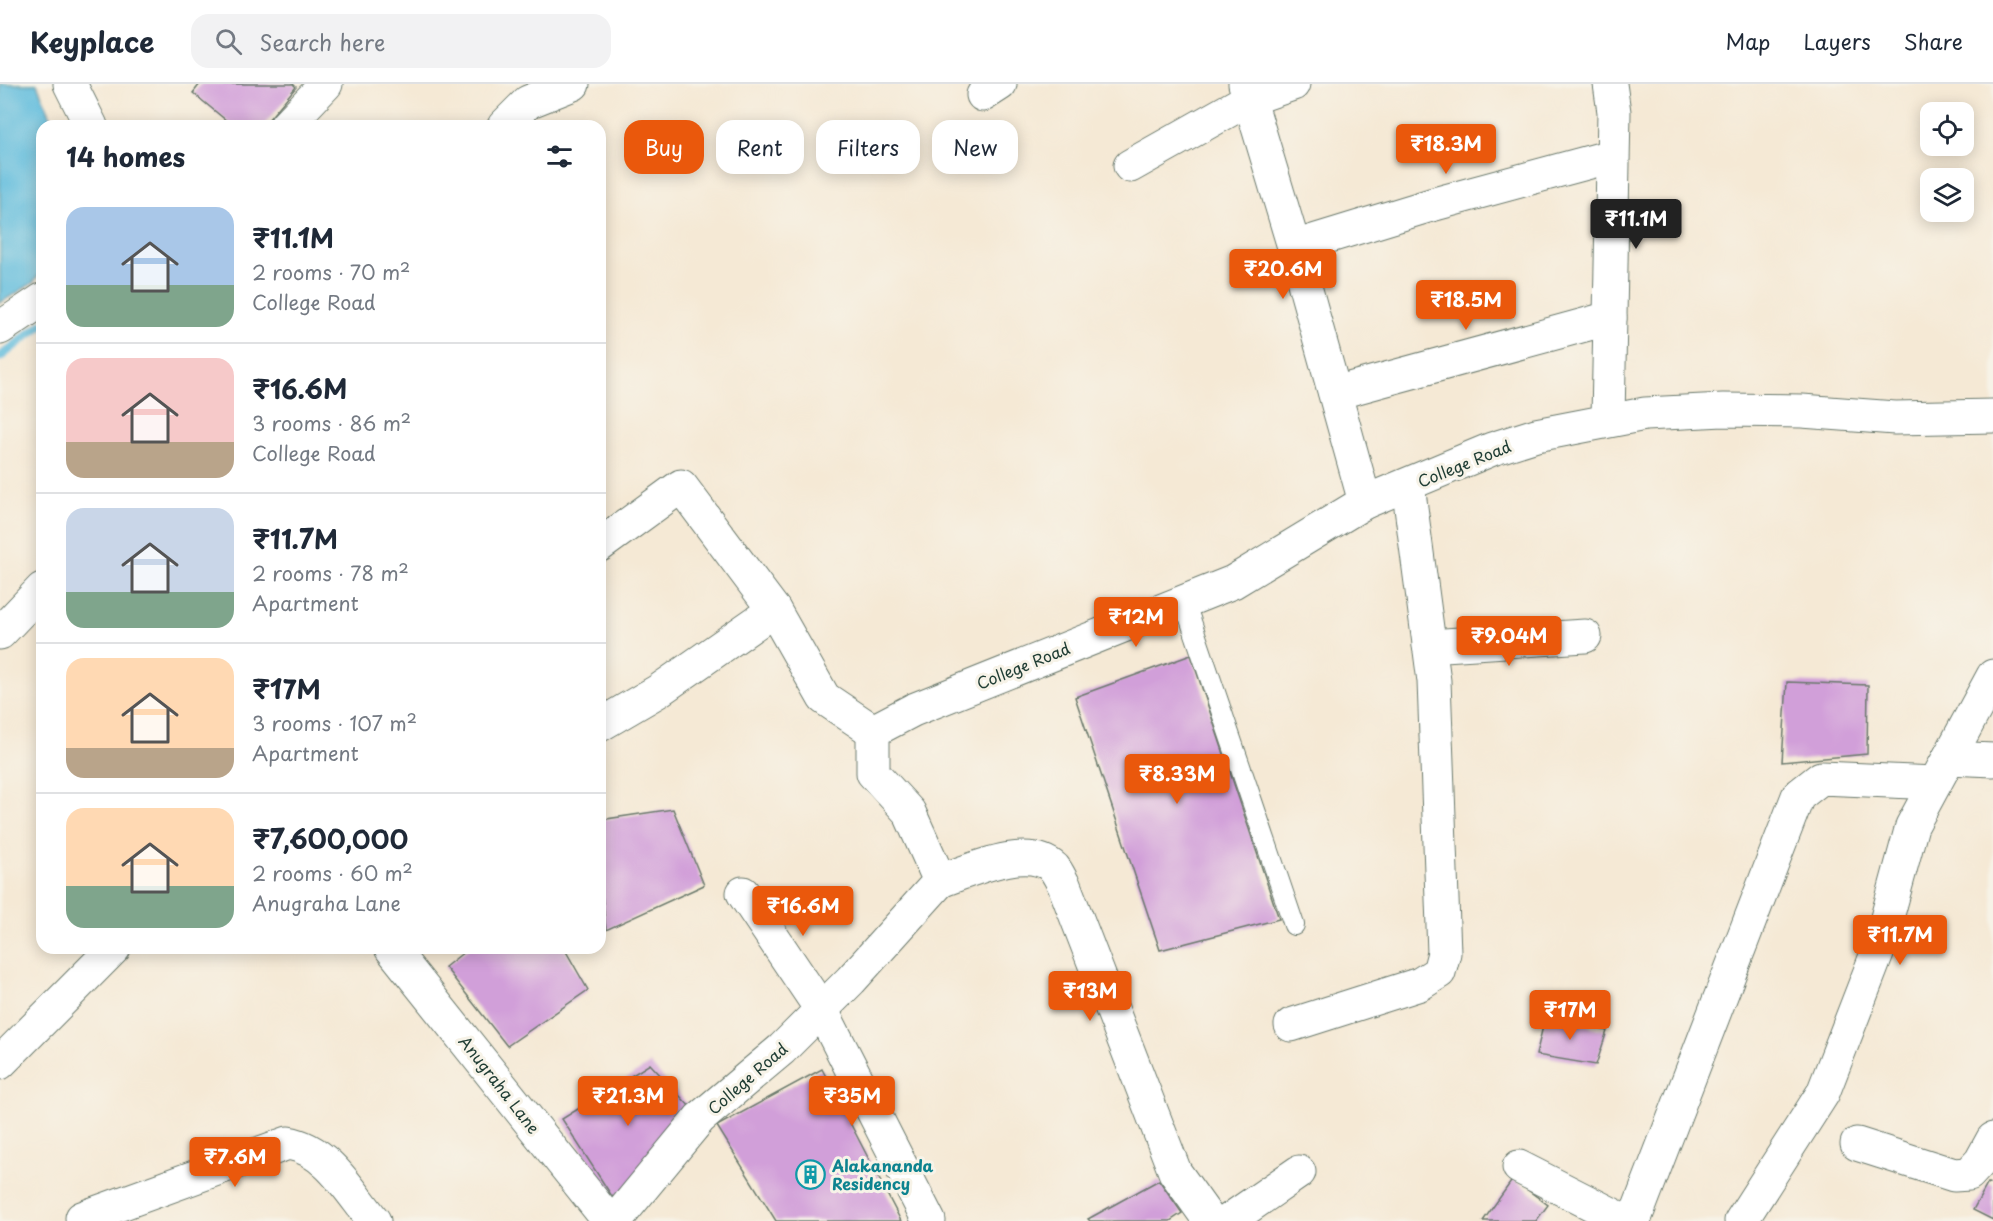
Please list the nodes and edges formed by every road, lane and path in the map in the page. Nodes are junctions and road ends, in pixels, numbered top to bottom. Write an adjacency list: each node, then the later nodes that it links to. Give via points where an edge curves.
1 (70, 84): 7 (street)
2 (326, 84): 8 (street)
3 (573, 84): 9 (street, via 528,102)
4 (1293, 84): 6 (street)
5 (1610, 84): 10 (street, via 1614,112)
6 (1247, 91): 11 (street); 12 (street)
7 (88, 120)
8 (292, 120)
9 (510, 120)
10 (1612, 156): 12 (street); 14 (street)
11 (1130, 166)
12 (1294, 247): 16 (street)
13 (36, 304): 15 (street)
14 (1610, 318): 16 (street); 18 (street)
15 (0, 328)
16 (1335, 393): 20 (street)
17 (1993, 416): 18 (street, College Road, via 1895,418 1723,410)
18 (1608, 419): 19 (street, College Road, via 1492,449)
19 (1408, 485): 20 (street, College Road); 27 (street)
20 (1365, 502): 23 (street, College Road, via 1233,582)
21 (606, 541): 24 (street, via 681,486)
22 (36, 595): 25 (street)
23 (1184, 602): 30 (street, College Road, via 913,710); 35 (lane)
24 (774, 610): 29 (street, via 658,691); 30 (street, via 824,698)
25 (0, 633)
26 (1585, 636): 27 (street)
27 (1429, 646): 39 (street, via 1434,681 1444,953 1439,972 1420,984)
28 (1993, 676): 32 (street)
29 (606, 721)
30 (873, 731): 33 (street, via 873,773 909,812)
31 (1993, 760): 32 (street)
32 (1942, 770): 53 (street, via 1821,778 1798,796); 54 (street, via 1912,826 1878,951 1823,1093)
33 (940, 880): 38 (street, College Road); 50 (street, via 1014,857 1036,859 1053,867 1064,885 1175,1172)
34 (743, 892): 38 (street)
35 (1294, 925)
36 (108, 954): 40 (street)
37 (396, 954): 47 (street, Anugraha Lane)
38 (821, 1009): 48 (street, College Road, via 782,1049 700,1118); 49 (street)
39 (1291, 1025)
40 (0, 1063)
41 (1993, 1139): 42 (street, via 1969,1174 1954,1175)
42 (1857, 1143)
43 (1519, 1167): 52 (street)
44 (1299, 1172): 51 (street)
45 (81, 1218): 46 (street, via 288,1143 318,1154)
46 (374, 1221)
47 (609, 1221)
48 (615, 1221)
49 (929, 1221)
50 (1210, 1221)
51 (1228, 1221)
52 (1625, 1221)
53 (1634, 1221)
54 (1741, 1221)

